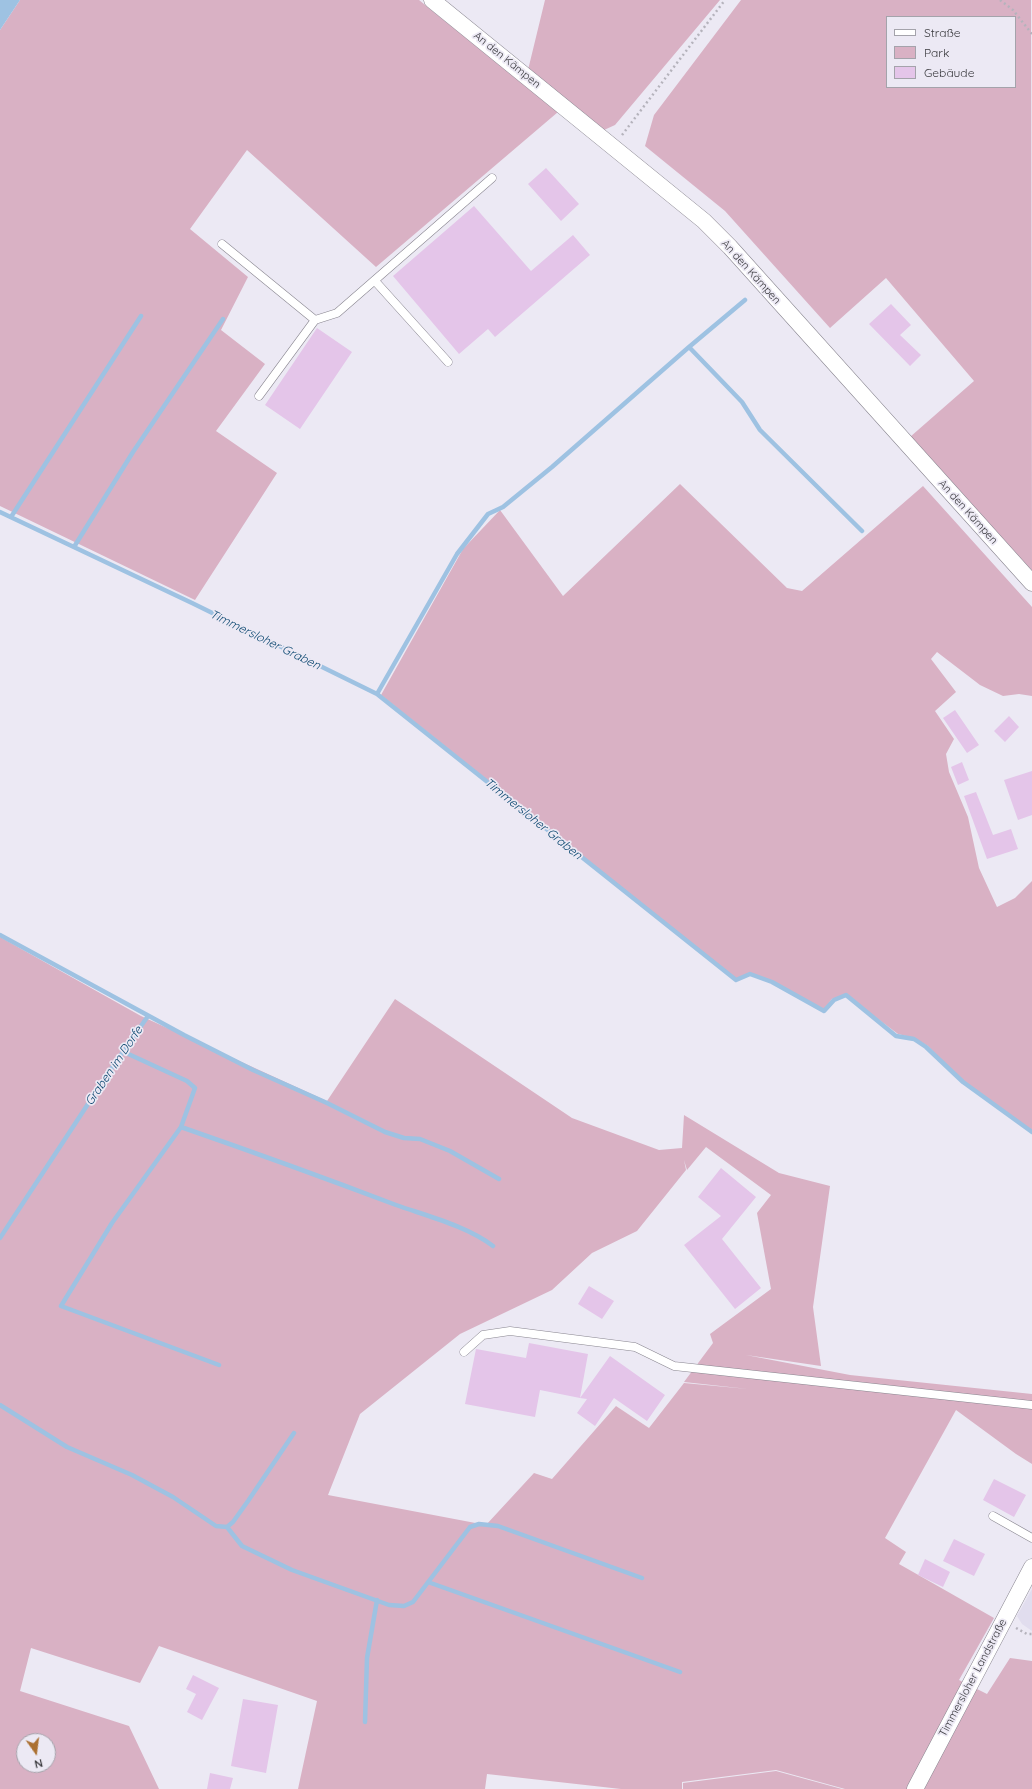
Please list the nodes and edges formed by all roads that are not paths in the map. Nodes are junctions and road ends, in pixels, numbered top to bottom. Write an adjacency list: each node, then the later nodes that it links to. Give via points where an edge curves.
1 (432, 0): 8 (street, An den Kämpen, via 704,221)
2 (492, 178): 4 (lane)
3 (222, 244): 5 (lane)
4 (375, 280): 5 (lane, via 337,313); 6 (lane)
5 (315, 320): 7 (lane)
6 (448, 362)
7 (259, 396)
8 (1032, 583)
9 (464, 1352): 10 (lane, via 483,1335 510,1331 635,1347 674,1366)
10 (1032, 1405)
11 (993, 1516): 12 (lane)
12 (1032, 1538)
13 (1032, 1566): 14 (street, Timmersloher Landstraße)
14 (915, 1789)

